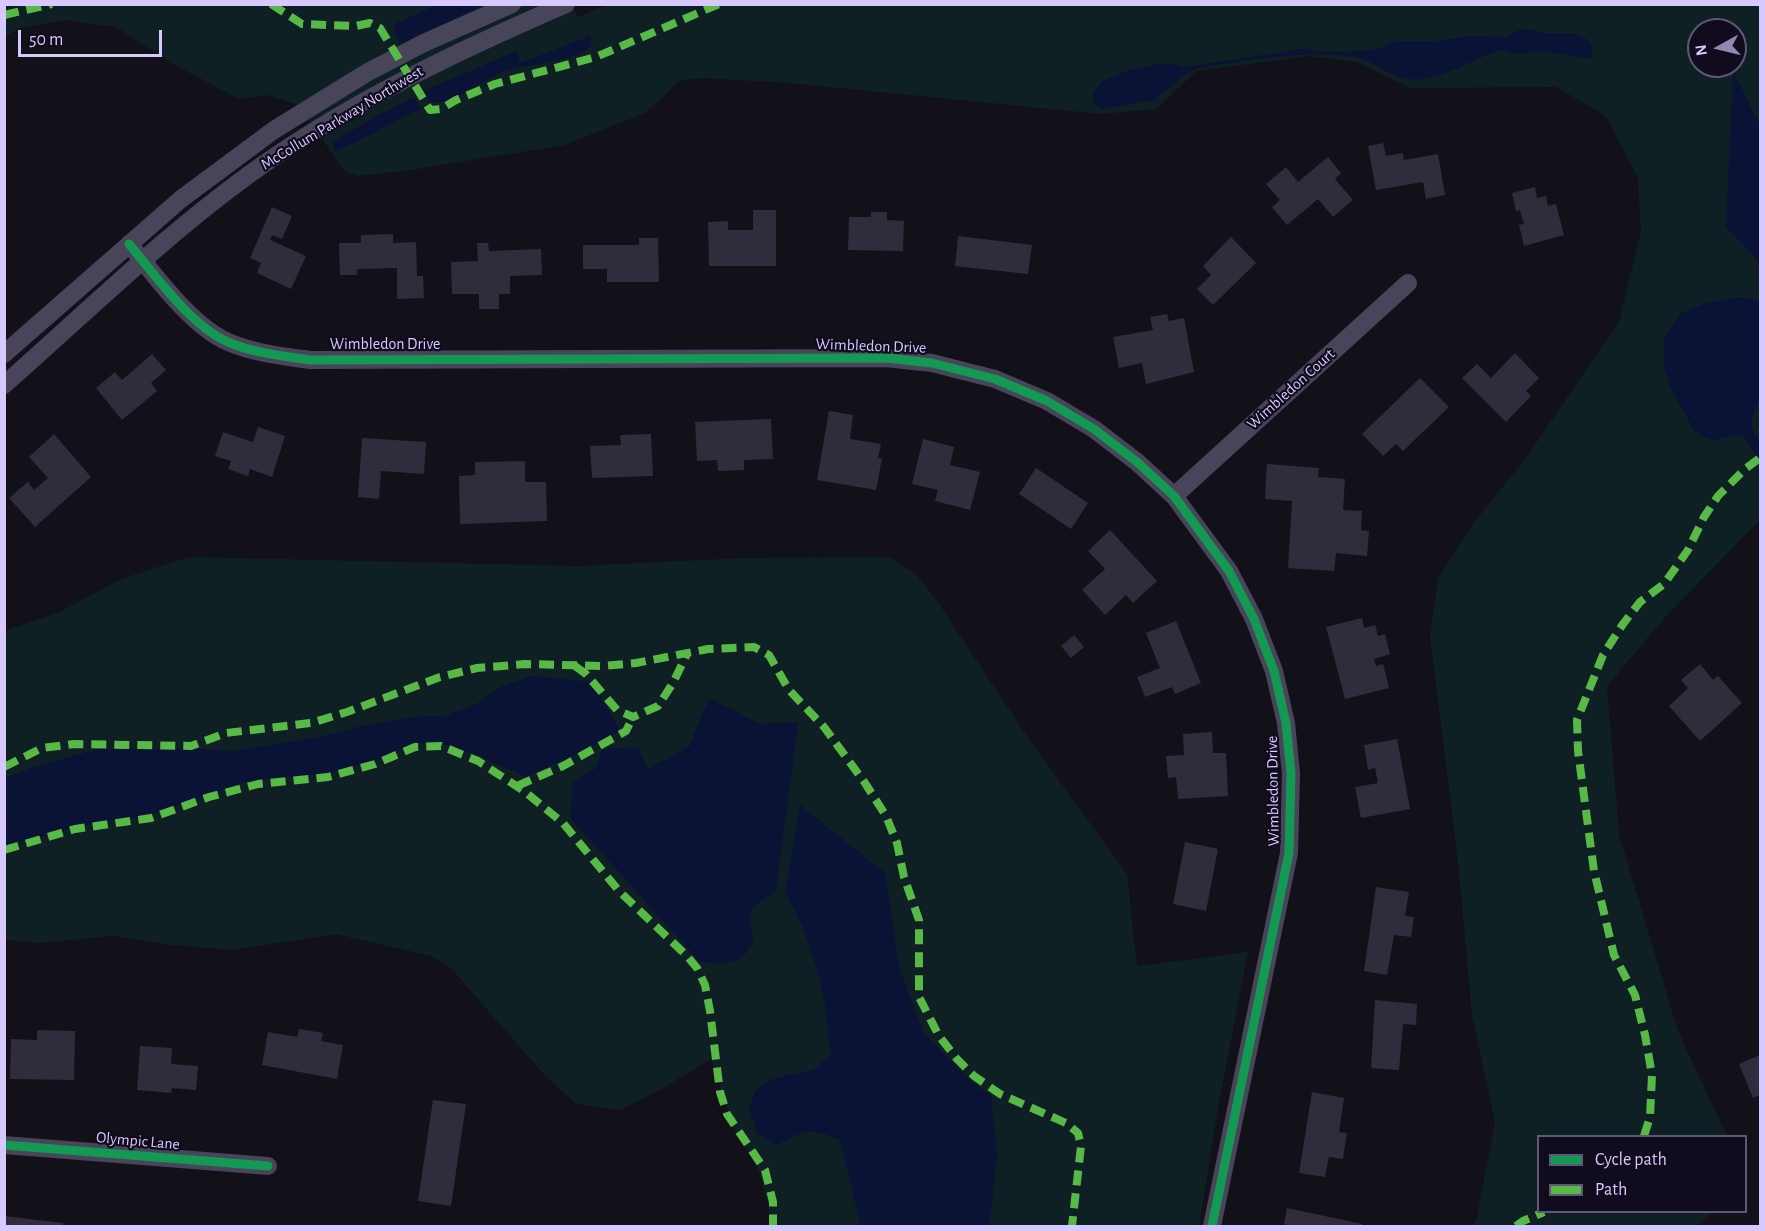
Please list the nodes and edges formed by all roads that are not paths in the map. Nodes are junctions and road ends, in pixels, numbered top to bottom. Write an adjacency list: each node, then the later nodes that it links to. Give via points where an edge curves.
1 (512, 4): 3 (street, McCollum Parkway Northwest, via 424,43 310,106 208,177)
2 (567, 4): 4 (street, McCollum Parkway Northwest, via 435,63 320,127 262,165)
3 (129, 244): 4 (street, Wimbledon Drive); 6 (street, McCollum Parkway Northwest)
4 (143, 261): 7 (street, McCollum Parkway Northwest); 8 (street, Wimbledon Drive, via 210,332 261,353 310,360 862,358 932,363 995,380 1047,401 1094,429)
5 (1408, 283): 8 (street, Wimbledon Court)
6 (4, 354)
7 (4, 385)
8 (1174, 496): 11 (street, Wimbledon Drive, via 1229,571 1254,619 1274,671 1286,723 1291,774 1289,853)
9 (4, 1145): 10 (street, Olympic Lane)
10 (268, 1166)
11 (1212, 1227)

